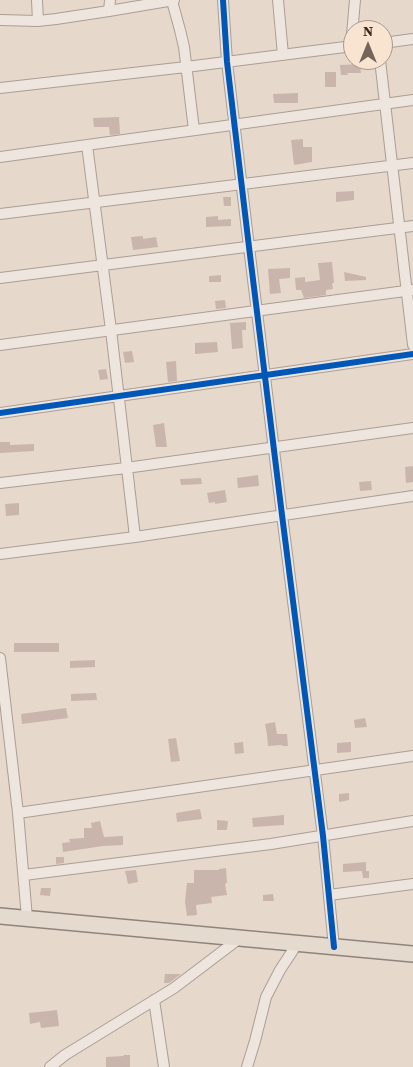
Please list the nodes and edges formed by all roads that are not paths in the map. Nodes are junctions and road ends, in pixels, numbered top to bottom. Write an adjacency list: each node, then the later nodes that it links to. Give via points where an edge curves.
1 (37, 0): 9 (street)
2 (110, 0): 7 (street)
3 (173, 0): 7 (street); 16 (street)
4 (222, 0): 15 (street)
5 (278, 0): 14 (street)
6 (355, 0): 10 (street)
7 (109, 11): 9 (street)
8 (0, 20): 9 (street)
9 (38, 20)
10 (354, 20)
11 (413, 39): 12 (street)
12 (393, 42)
13 (343, 47): 14 (street)
14 (283, 55): 15 (street)
15 (227, 62): 16 (street); 21 (street)
16 (186, 68): 18 (street); 22 (street)
17 (381, 70): 20 (street)
18 (0, 88)
19 (413, 100): 20 (street)
20 (385, 103): 21 (street); 26 (street)
21 (235, 124): 22 (street); 27 (street)
22 (194, 130): 23 (street)
23 (87, 145): 24 (street); 28 (street)
24 (0, 157)
25 (413, 163): 26 (street)
26 (392, 166): 27 (street); 31 (street)
27 (242, 185): 28 (street); 32 (street)
28 (95, 202): 29 (street); 33 (street)
29 (0, 214)
30 (413, 226): 31 (street)
31 (399, 228): 32 (street); 35 (street)
32 (249, 247): 33 (street); 36 (street)
33 (102, 265): 34 (street); 37 (street)
34 (0, 278)
35 (410, 291): 36 (street); 39 (street)
36 (257, 311): 37 (street); 41 (street)
37 (111, 330): 38 (street); 42 (street)
38 (0, 345)
39 (413, 345)
40 (413, 354): 41 (street)
41 (265, 376): 42 (street); 45 (street)
42 (118, 396): 43 (street); 46 (street)
43 (0, 413)
44 (413, 428): 45 (street)
45 (273, 448): 46 (street); 49 (street)
46 (126, 468): 47 (street); 50 (street)
47 (0, 483)
48 (413, 496): 49 (street)
49 (282, 516): 50 (street); 55 (street)
50 (135, 537): 51 (street)
51 (0, 554)
52 (0, 658): 53 (street)
53 (2, 688): 56 (street)
54 (413, 756): 55 (street)
55 (315, 770): 56 (street); 58 (street)
56 (18, 813): 59 (street)
57 (413, 822): 58 (street)
58 (323, 836): 59 (street); 61 (street)
59 (24, 875): 63 (street)
60 (413, 884): 61 (street)
61 (329, 895): 66 (street)
62 (0, 916): 63 (main road)
63 (27, 918): 64 (main road)
64 (240, 938): 65 (main road); 68 (street)
65 (297, 944): 66 (main road); 73 (street, via 266,997)
66 (334, 947): 67 (main road)
67 (413, 954)
68 (154, 1000): 69 (street); 72 (street)
69 (65, 1055): 70 (street); 71 (street)
70 (50, 1067)
71 (67, 1067)
72 (164, 1067)
73 (247, 1067)

